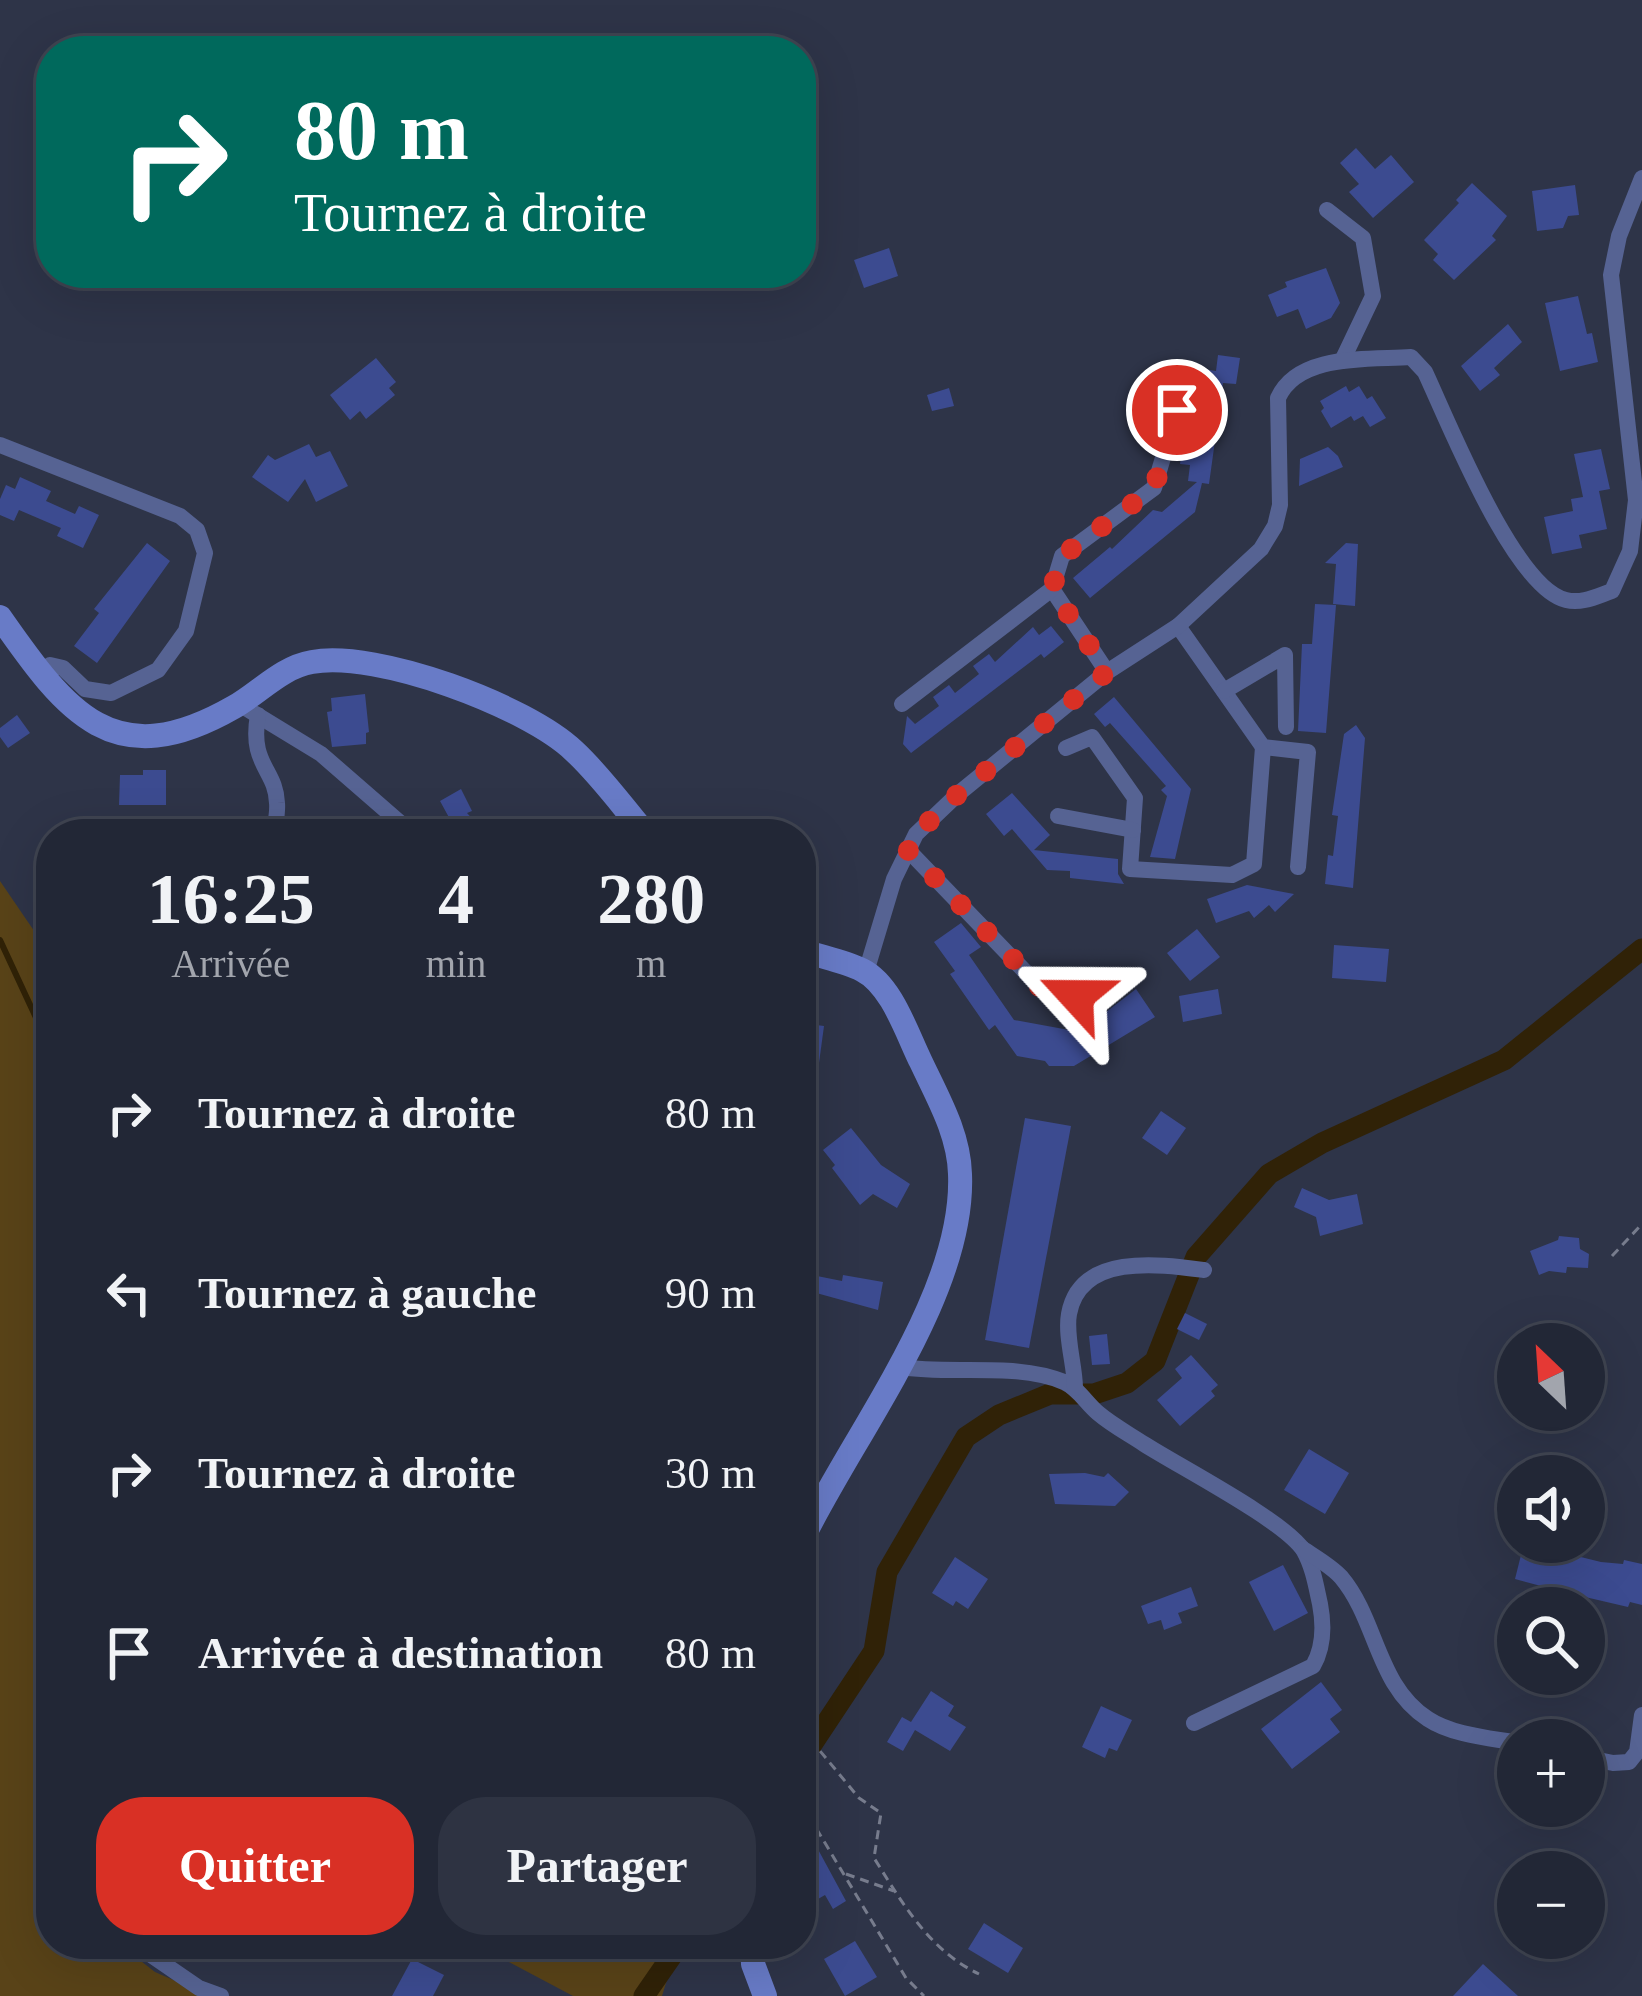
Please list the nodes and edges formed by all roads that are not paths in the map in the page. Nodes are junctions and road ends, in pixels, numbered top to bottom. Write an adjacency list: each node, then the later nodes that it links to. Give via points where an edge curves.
1 (1642, 178): 3 (street, via 1610,275 1636,500 1630,551 1612,591 1566,600 1529,572 1411,358)
2 (1327, 211): 3 (street, via 1363,238 1373,296)
3 (1342, 361): 8 (street, via 1285,383 1274,526 1261,549)
4 (1189, 370): 6 (street, via 1154,488 1062,556)
5 (0, 445): 10 (street, via 181,516 205,553 186,632 158,670 111,693 85,689 63,668 50,665)
6 (1052, 589): 9 (street); 12 (street)
7 (0, 617): 10 (street)
8 (1178, 626): 9 (street); 11 (street)
9 (1107, 672): 22 (street, via 958,794)
10 (40, 674): 13 (street, via 82,718 116,733 154,738)
11 (1224, 691): 14 (street, via 1286,655); 15 (street)
12 (902, 704)
13 (249, 709): 18 (street, via 278,799); 19 (street, via 321,754); 20 (street, via 278,676 309,662 380,663 547,730)
14 (1286, 728)
15 (1263, 747): 21 (street, via 1254,864 1232,875 1130,869); 23 (street, via 1308,752)
16 (1066, 748): 21 (street, via 1092,737 1135,798)
17 (1058, 816): 21 (street)
18 (276, 819)
19 (396, 819)
20 (633, 819)
21 (1133, 830)
22 (907, 849): 25 (street); 26 (street, via 1040,987 1076,996)
23 (1298, 867)
24 (816, 955): 25 (street)
25 (866, 972): 28 (street, via 889,998 950,1122 961,1170 959,1218)
26 (1107, 984)
27 (1204, 1270): 29 (street, via 1116,1266 1096,1274 1068,1317)
28 (900, 1367): 29 (street, via 1026,1372); 30 (street)
29 (1076, 1388): 31 (street, via 1098,1413)
30 (816, 1510)
31 (1302, 1548): 33 (street, via 1322,1612 1313,1666); 34 (street, via 1339,1574 1407,1702 1432,1722)
32 (1642, 1714): 35 (street, via 1637,1752 1629,1762)
33 (1194, 1723)
34 (1497, 1738)
35 (1605, 1761)
36 (157, 1959): 38 (street)
37 (753, 1959): 39 (street)
38 (221, 1996)
39 (765, 1996)

